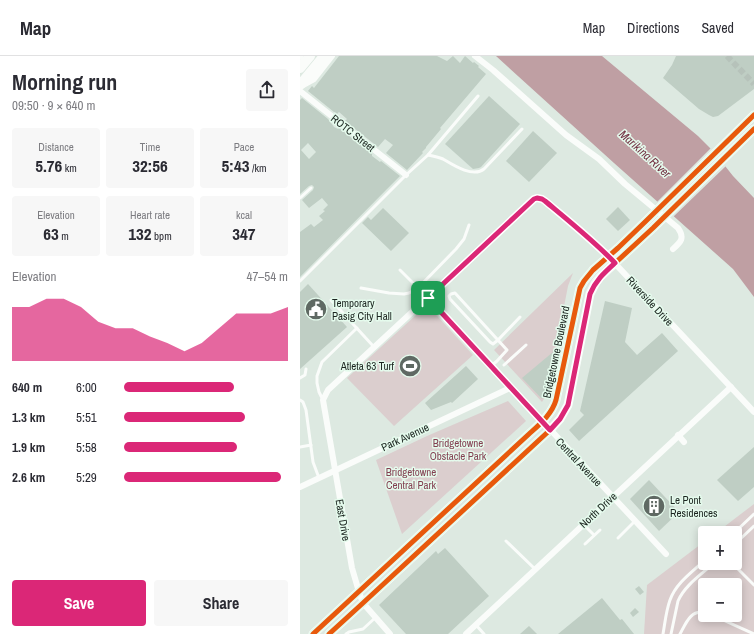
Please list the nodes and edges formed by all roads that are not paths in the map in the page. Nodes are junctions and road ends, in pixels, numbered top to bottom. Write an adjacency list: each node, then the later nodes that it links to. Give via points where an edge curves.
1 (324, 56): 4 (main road)
2 (332, 56): 4 (street, via 314,79)
3 (475, 56): 15 (street, via 678,228 682,240)
4 (300, 86)
5 (300, 91): 11 (street, ROTC Street)
6 (478, 96): 10 (lane)
7 (754, 115): 16 (street, Bridgetowne Boulevard)
8 (522, 129): 10 (lane, via 484,170 479,172 473,173 436,156)
9 (754, 129): 17 (street, Bridgetowne Boulevard)
10 (428, 155): 11 (lane)
11 (406, 175): 19 (lane)
12 (312, 188): 13 (lane)
13 (300, 198)
14 (468, 225): 21 (lane, via 464,239)
15 (673, 249)
16 (608, 256): 17 (street, Riverside Drive); 22 (street, Riverside Drive, via 545,201 540,198 534,199); 40 (street, Bridgetowne Boulevard, via 588,274 580,288 554,406)
17 (615, 263): 35 (street, Riverside Drive); 41 (street, Bridgetowne Boulevard, via 600,277 590,294 568,405)
18 (400, 270): 21 (lane)
19 (300, 281)
20 (361, 288): 21 (lane, via 404,294)
21 (418, 288): 22 (lane)
22 (428, 298): 28 (street); 32 (street, Central Avenue)
23 (331, 300): 25 (lane)
24 (520, 317): 26 (lane)
25 (357, 328): 28 (lane); 37 (lane, via 322,362 317,382 319,392)
26 (498, 340): 26 (lane, via 455,293 449,296 490,342 493,344); 29 (lane)
27 (526, 345): 30 (lane)
28 (374, 347): 37 (street, via 328,390)
29 (507, 350): 30 (lane); 32 (lane)
30 (514, 356): 31 (lane)
31 (504, 365)
32 (491, 366): 36 (street, Central Avenue)
33 (306, 369): 34 (lane, via 305,375)
34 (300, 378)
35 (730, 387): 39 (street, Riverside Drive); 42 (street, North Drive)
36 (510, 388): 40 (street, Central Avenue); 46 (street, Park Avenue)
37 (324, 398): 46 (street, East Drive)
38 (300, 400): 44 (lane, via 306,410)
39 (754, 412)
40 (542, 422): 41 (street, Central Avenue); 67 (street, Bridgetowne Boulevard)
41 (550, 430): 49 (street, Central Avenue); 68 (street, Bridgetowne Boulevard)
42 (678, 435): 43 (street); 49 (street, North Drive)
43 (684, 442)
44 (311, 445): 45 (lane); 47 (lane, via 313,462)
45 (300, 447)
46 (335, 471): 47 (street, Park Avenue); 67 (street, East Drive, via 352,568)
47 (320, 478): 48 (street, Park Avenue)
48 (300, 487)
49 (612, 497): 51 (street, Central Avenue); 52 (street, North Drive)
50 (754, 514): 53 (lane)
51 (635, 522): 58 (lane); 61 (street, Central Avenue)
52 (583, 524): 56 (lane); 63 (street, North Drive)
53 (741, 526)
54 (754, 526): 57 (lane)
55 (600, 530): 56 (lane)
56 (594, 536): 60 (lane)
57 (742, 537)
58 (618, 538)
59 (506, 541): 63 (lane)
60 (586, 544)
61 (666, 554)
62 (698, 567): 81 (lane, via 677,587 671,598)
63 (535, 569): 72 (street, North Drive)
64 (706, 570): 82 (lane, via 680,596)
65 (739, 570): 66 (lane)
66 (754, 585)
67 (359, 592): 68 (street, East Drive); 74 (street, Bridgetowne Boulevard)
68 (363, 603): 70 (street, East Drive); 75 (street, Bridgetowne Boulevard)
69 (698, 612): 83 (lane, via 691,616)
70 (375, 618): 73 (lane); 78 (street, East Drive)
71 (727, 622): 84 (lane)
72 (476, 625): 79 (street, North Drive); 80 (lane)
73 (361, 630): 76 (lane); 77 (lane)
74 (314, 634)
75 (329, 634)
76 (346, 634)
77 (365, 634)
78 (390, 634)
79 (466, 634)
80 (484, 634)
81 (664, 634)
82 (672, 634)
83 (680, 634)
84 (754, 634)

